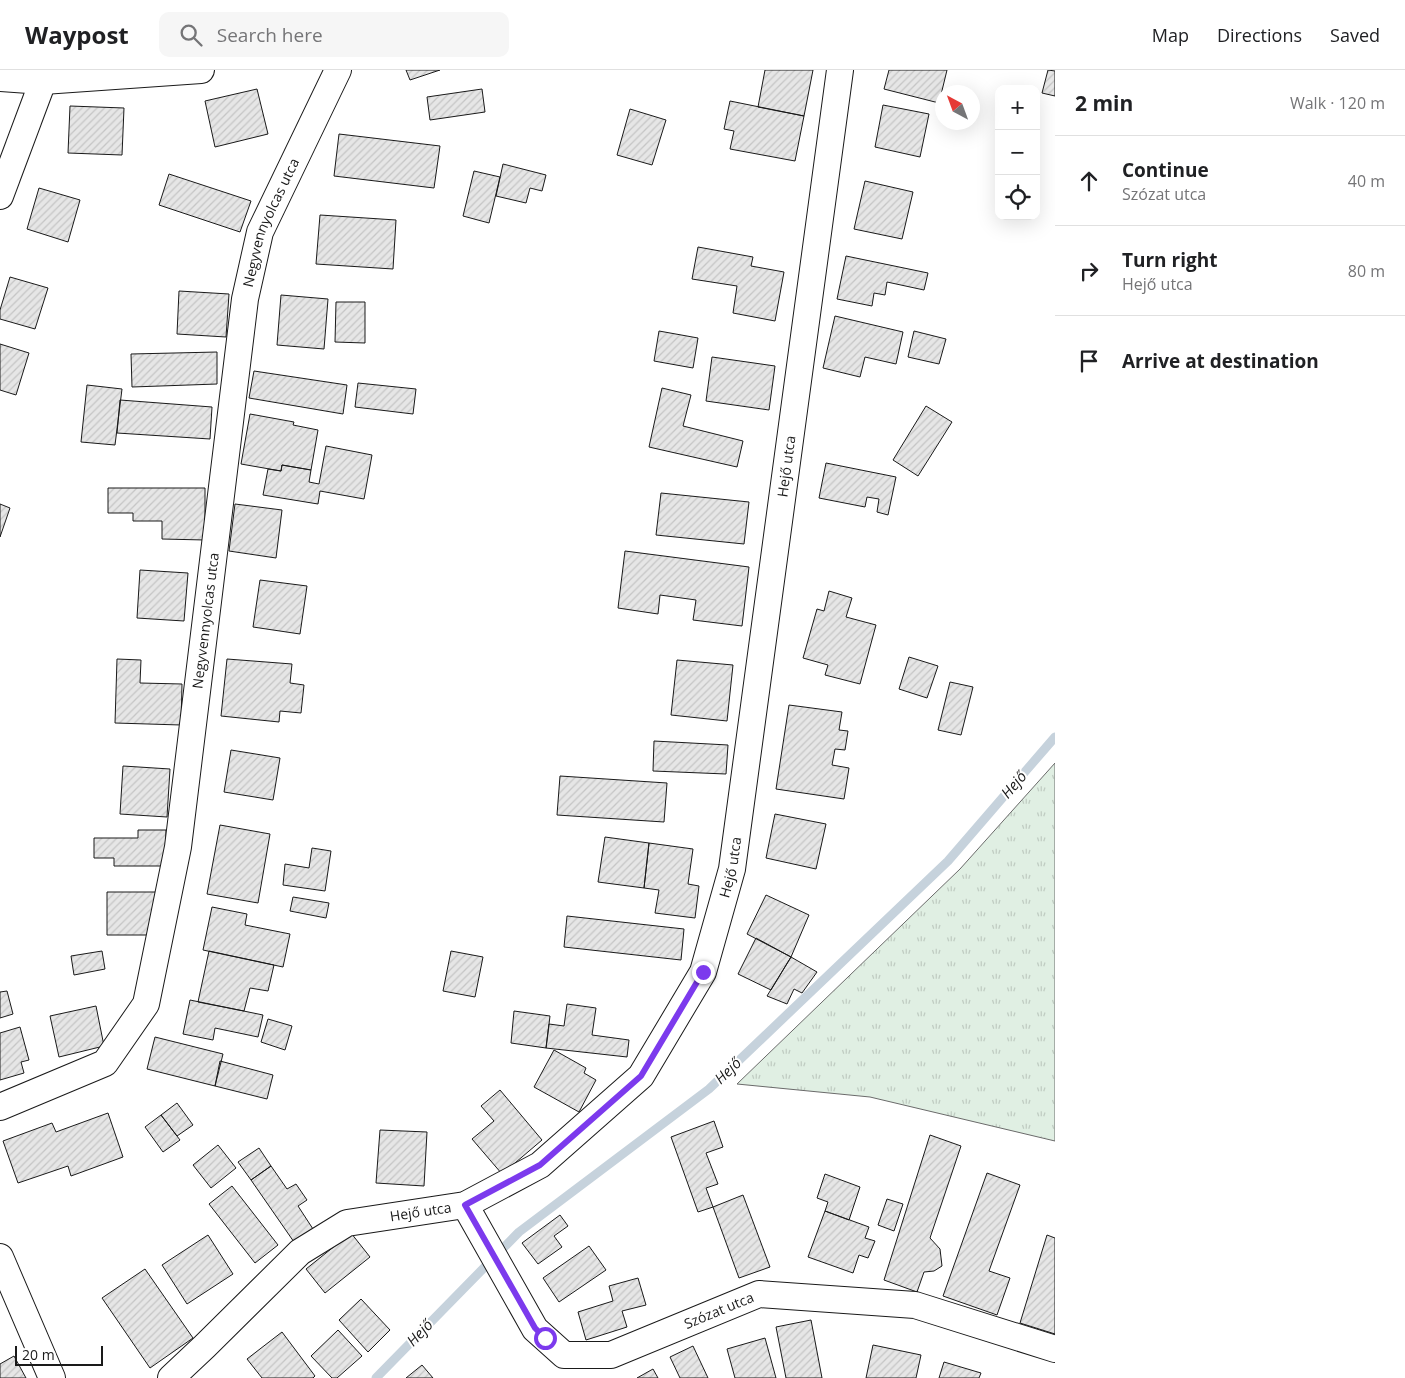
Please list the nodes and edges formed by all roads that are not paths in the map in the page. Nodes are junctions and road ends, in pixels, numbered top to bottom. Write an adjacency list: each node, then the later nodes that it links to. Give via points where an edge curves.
1 (201, 70): 5 (street)
2 (338, 70): 7 (street, Negyvennyolcas utca, via 260,232 245,299 178,847 146,1004 105,1063)
3 (840, 70): 8 (street, Hejő utca, via 732,868 703,972 641,1076 540,1165)
4 (0, 78): 5 (street)
5 (43, 81): 6 (street)
6 (0, 196)
7 (0, 1107)
8 (465, 1205): 10 (street, Szózat utca, via 535,1328 564,1355 611,1355 759,1294 915,1305); 12 (street, Hejő utca, via 347,1223 300,1252)
9 (0, 1257): 11 (street)
10 (1055, 1349)
11 (52, 1378)
12 (171, 1378)

